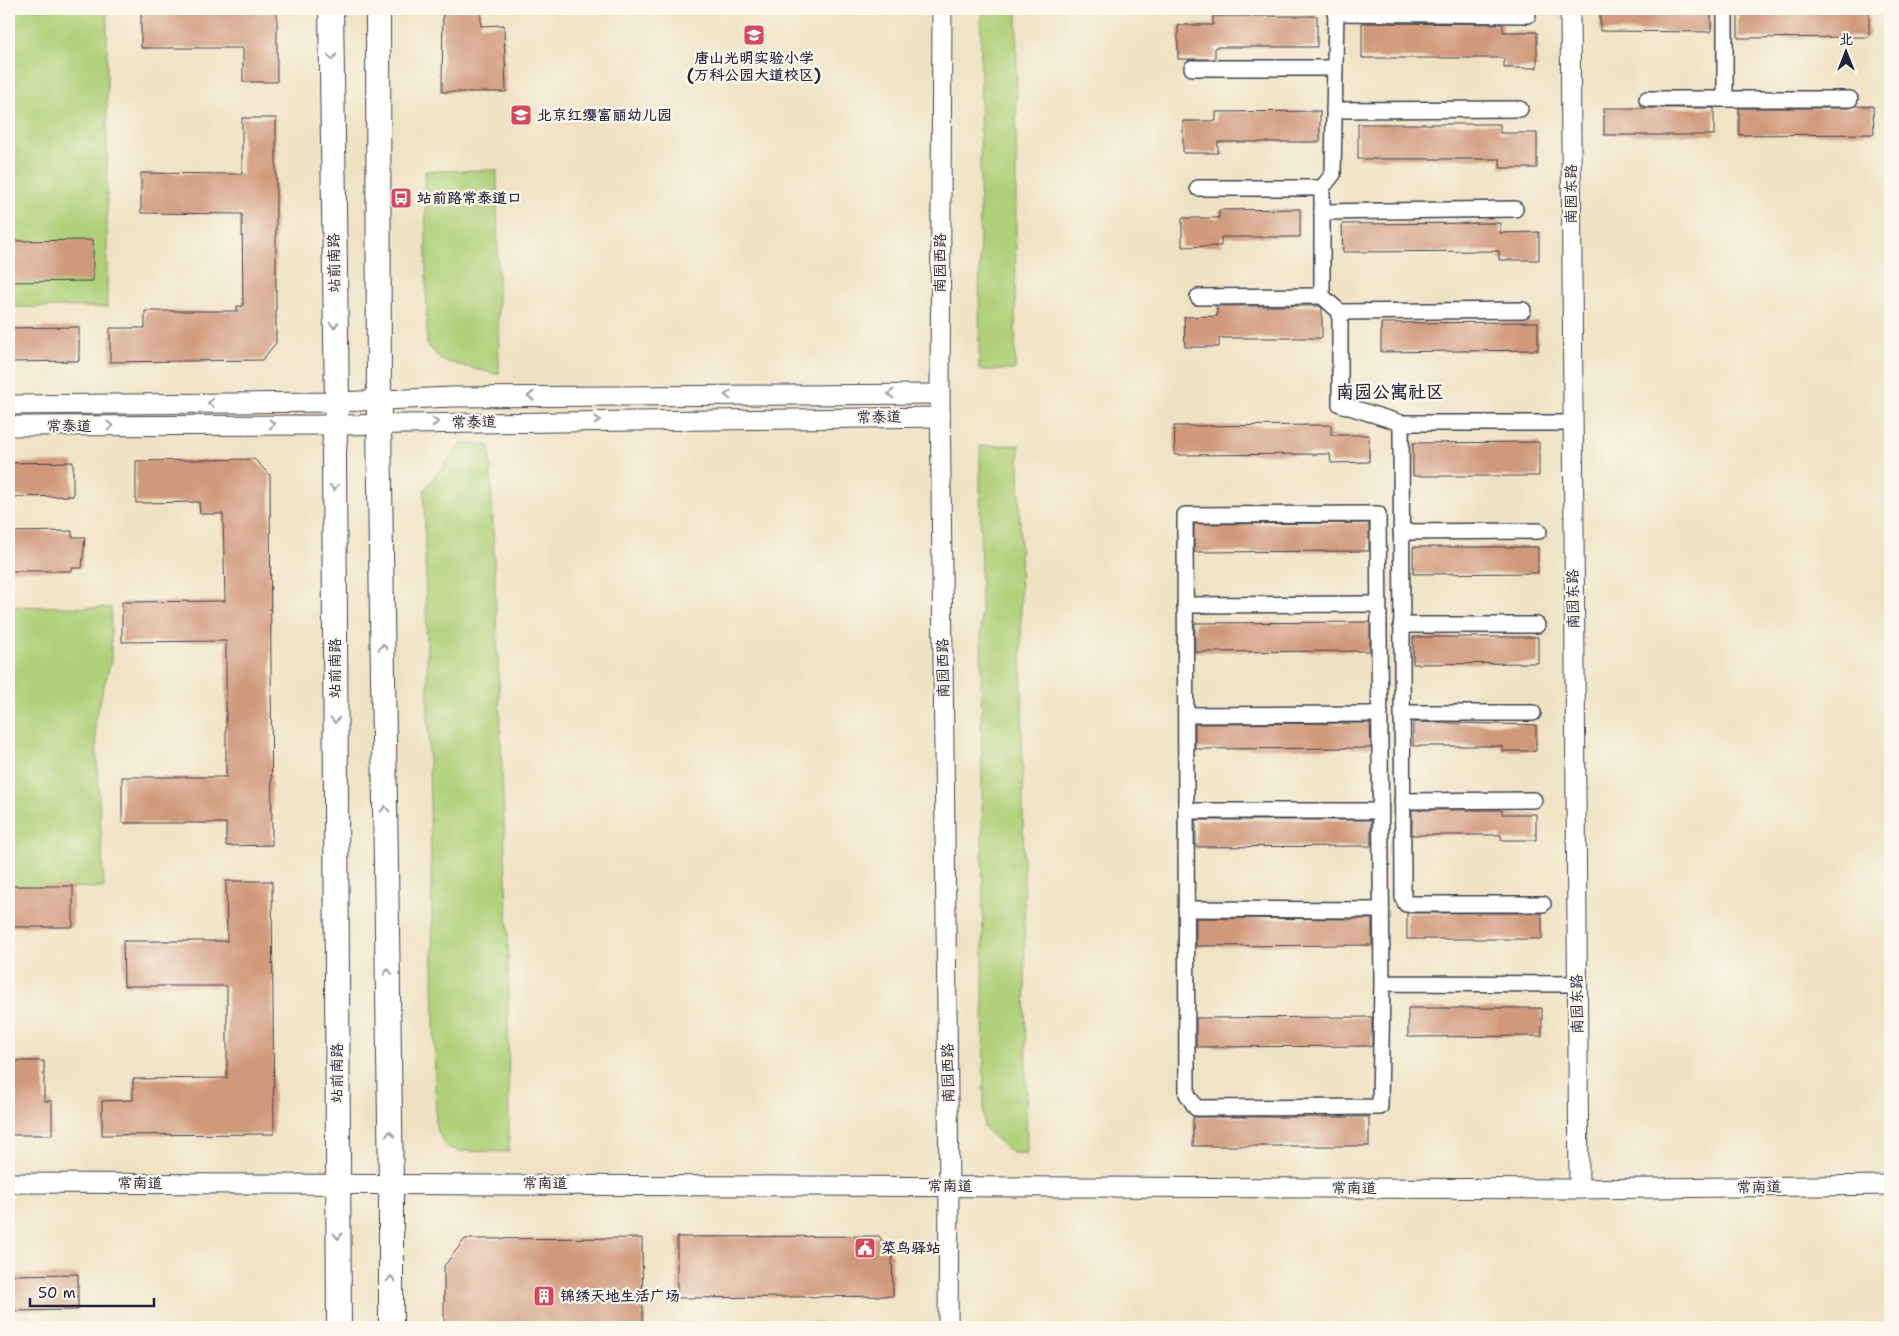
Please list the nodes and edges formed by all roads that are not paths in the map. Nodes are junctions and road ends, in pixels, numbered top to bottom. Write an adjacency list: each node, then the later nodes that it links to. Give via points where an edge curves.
1 (331, 9): 26 (main road, 站前南路, one-way to 26)
2 (378, 9): 25 (main road)
3 (942, 9): 23 (street, 南园西路)
4 (1570, 9): 29 (street, 南园东路)
5 (1725, 9): 11 (street)
6 (1335, 11): 7 (street); 9 (street)
7 (1528, 14)
8 (1192, 68): 9 (street)
9 (1335, 68): 14 (street)
10 (1647, 99): 11 (street)
11 (1725, 99): 12 (street)
12 (1850, 99)
13 (1520, 109): 14 (street)
14 (1334, 110): 16 (street, via 1333,174)
15 (1198, 188): 16 (street)
16 (1322, 188): 18 (street)
17 (1515, 209): 18 (street)
18 (1322, 212): 19 (street)
19 (1322, 296): 20 (street); 22 (street)
20 (1198, 297)
21 (1523, 310): 22 (street)
22 (1340, 312): 28 (street, via 1340,404)
23 (940, 394): 25 (street, 常泰道, one-way to 25, via 452,397); 27 (street, 南园西路)
24 (9, 405): 26 (street, 常泰道, one-way to 24)
25 (380, 412): 26 (street, 常泰道); 27 (street, 常泰道, one-way to 27); 52 (main road, one-way to 25)
26 (337, 414): 30 (street, 常泰道, one-way to 26); 51 (main road, 站前南路, one-way to 51, via 334,452)
27 (940, 416): 54 (street, 南园西路)
28 (1401, 422): 29 (street); 32 (street)
29 (1572, 423): 49 (street, 南园东路)
30 (9, 426)
31 (1540, 531): 32 (street)
32 (1401, 532): 35 (street)
33 (1378, 604): 34 (street); 34 (street, via 1378,514 1184,515); 39 (street)
34 (1185, 605): 40 (street)
35 (1401, 625): 36 (street); 37 (street)
36 (1536, 625)
37 (1402, 713): 38 (street); 41 (street)
38 (1533, 713)
39 (1380, 714): 40 (street); 44 (street)
40 (1186, 715): 43 (street)
41 (1402, 800): 42 (street); 45 (street, via 1403,898 1406,904)
42 (1534, 800)
43 (1186, 812): 44 (street); 46 (street)
44 (1380, 812): 47 (street)
45 (1543, 904)
46 (1186, 909): 47 (street); 48 (street, via 1187,1094 1196,1108 1380,1107)
47 (1381, 910): 48 (street)
48 (1382, 983): 49 (street)
49 (1577, 984): 55 (street, 南园东路)
50 (9, 1183): 51 (street, 常南道)
51 (337, 1183): 52 (street, 常南道); 56 (main road, 站前南路, one-way to 56)
52 (391, 1183): 54 (street, 常南道); 57 (main road, one-way to 52)
53 (1890, 1185): 55 (street, 常南道)
54 (949, 1186): 55 (street, 常南道); 58 (street, 南园西路)
55 (1579, 1189)
56 (339, 1327)
57 (391, 1327)
58 (948, 1327)

